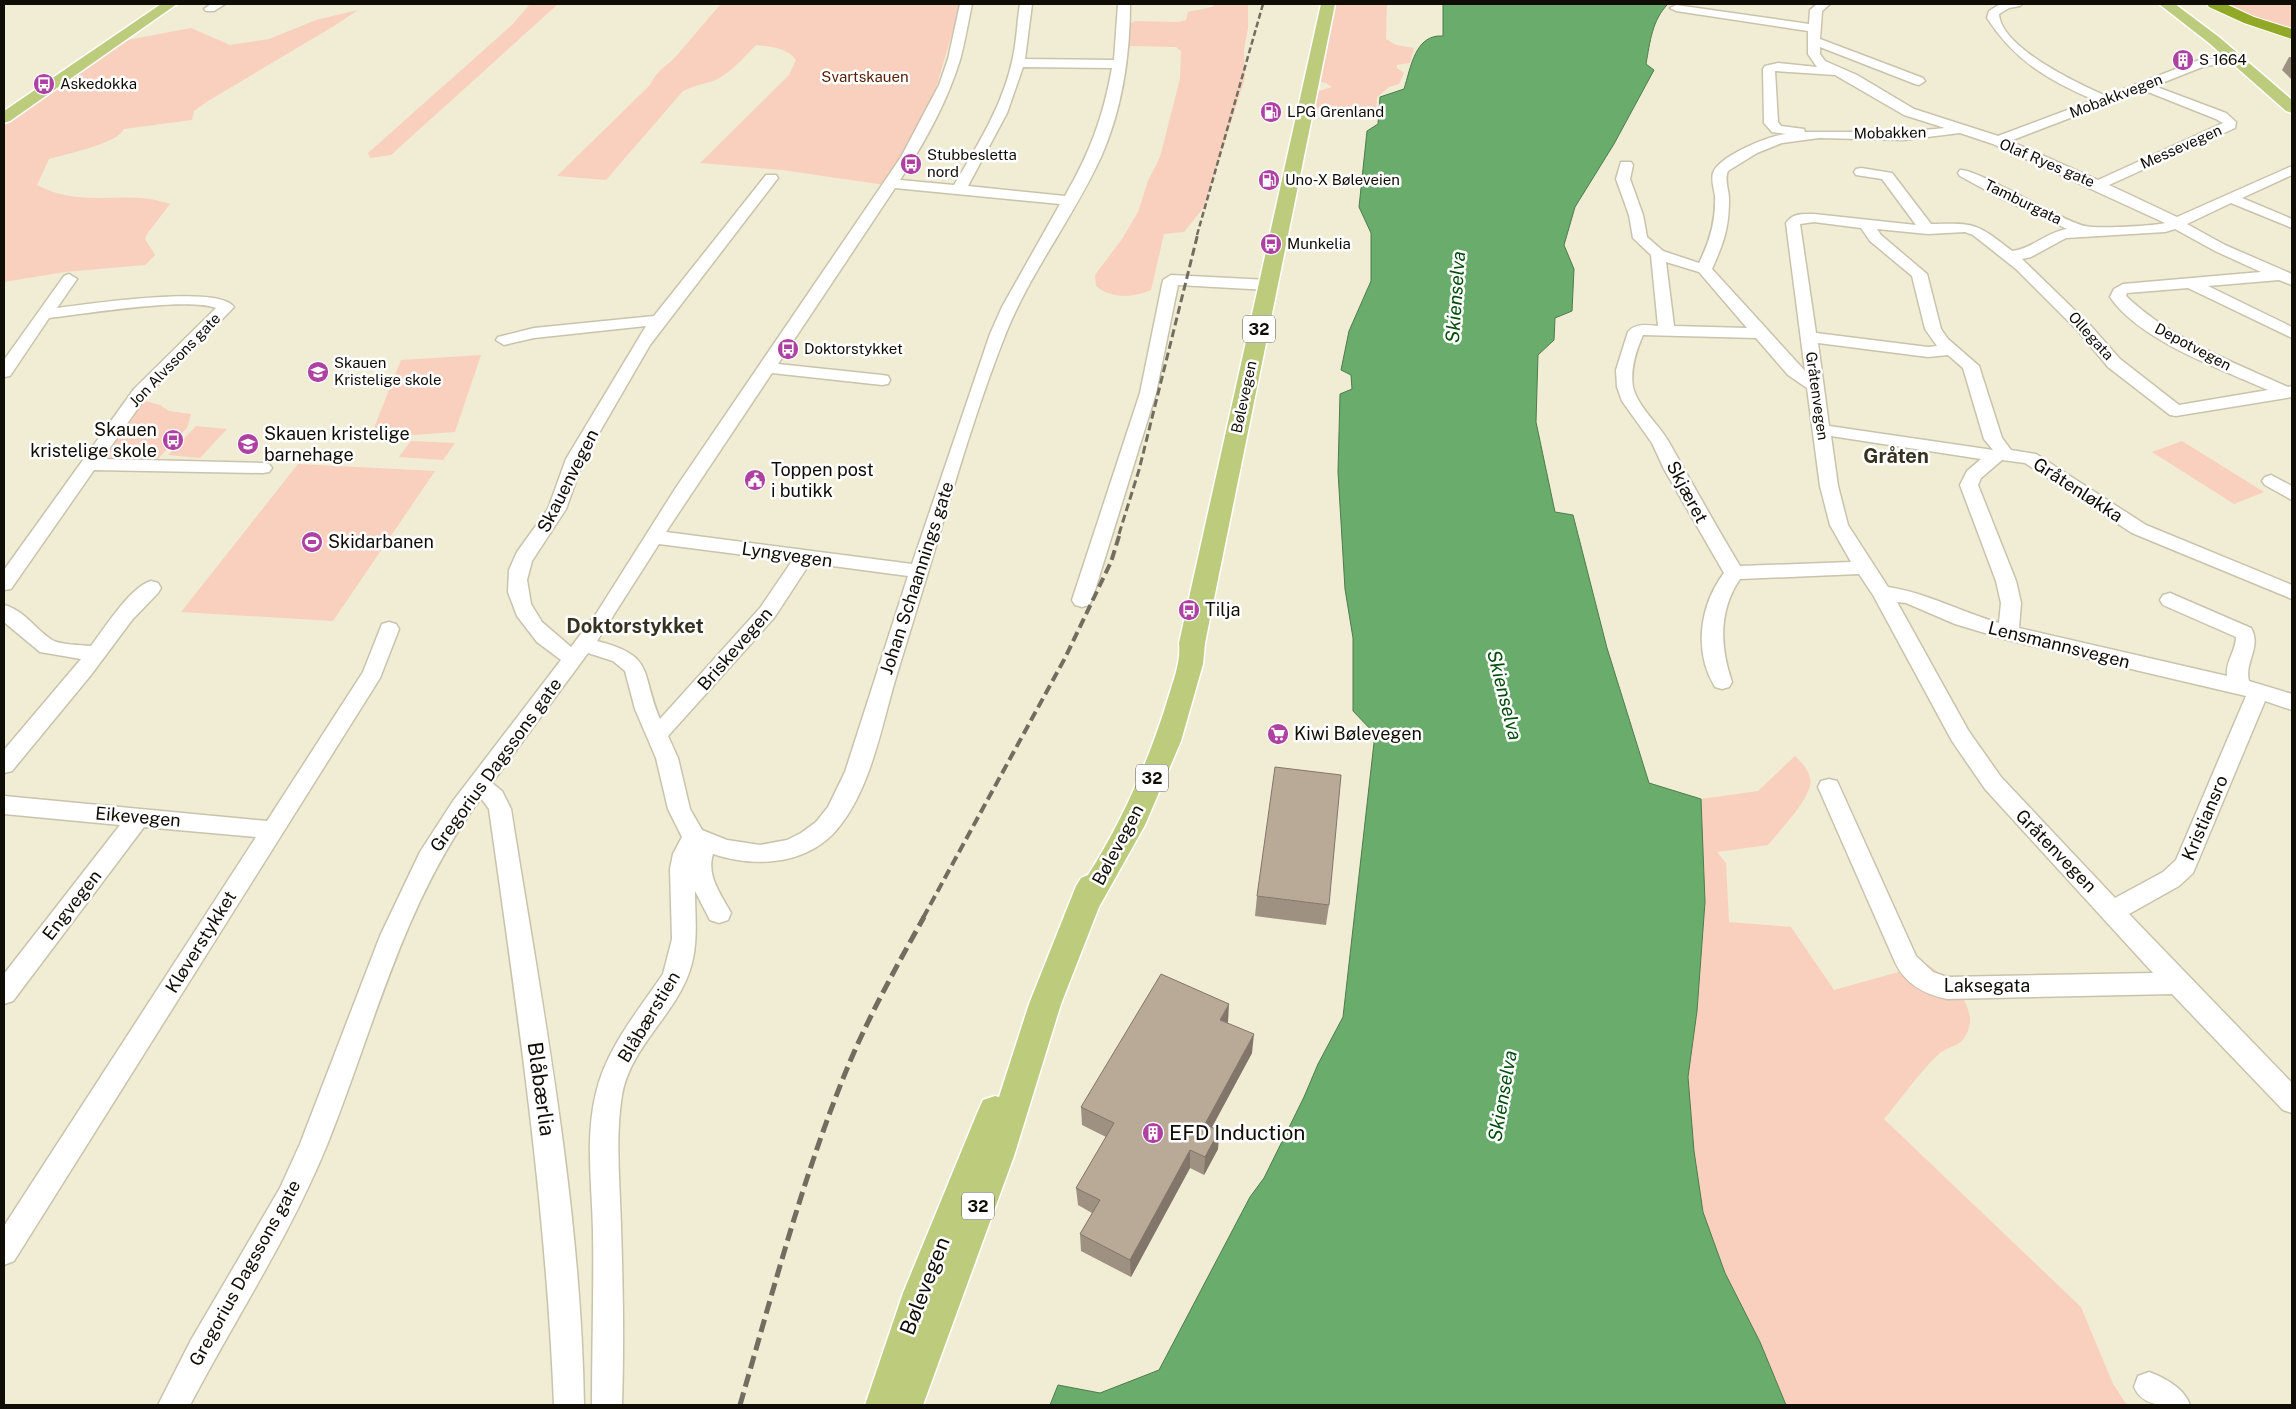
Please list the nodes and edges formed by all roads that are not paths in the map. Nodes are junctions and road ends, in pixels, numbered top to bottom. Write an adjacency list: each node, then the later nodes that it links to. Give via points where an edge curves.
1 (170, 4): 24 (main road)
2 (966, 4): 33 (street, Gregorius Dagssons gate, via 945,85)
3 (1026, 4): 16 (street)
4 (1124, 4): 17 (street, Johan Schaannings gate)
5 (1328, 4): 50 (main road, Bølevegen / 32)
6 (1824, 4): 14 (street, via 1816,10)
7 (2016, 4): 21 (street, via 1997,9 1993,18 2023,54 2040,69)
8 (2166, 4): 12 (main road)
9 (2175, 4): 12 (main road)
10 (2214, 4): 13 (highway, via 2248,20)
11 (1676, 8): 14 (street)
12 (2186, 18): 15 (main road, via 2205,40)
13 (2292, 33)
14 (1815, 35): 18 (street, Olaf Ryes gate, via 1816,60); 19 (street)
15 (2232, 60): 20 (street, Mobakkvegen, via 2203,63); 22 (main road); 23 (main road)
16 (1018, 63): 17 (street); 35 (street, via 992,133)
17 (1121, 64): 37 (street, Johan Schaannings gate, via 1114,98 1094,156)
18 (1841, 72): 25 (street, Olaf Ryes gate, via 1895,105); 26 (street, Mobakken, via 1769,69 1771,123 1774,128)
19 (1920, 80)
20 (2143, 86): 21 (street, Mobakkvegen); 34 (street, Messevegen, via 2221,116 2230,125)
21 (2105, 100): 27 (street, Mobakkvegen)
22 (2292, 108)
23 (2292, 116)
24 (4, 118)
25 (1962, 131): 26 (street, Mobakken, via 1903,136); 27 (street, Olaf Ryes gate)
26 (1819, 134): 46 (street, Mobakken, via 1765,144 1722,170 1719,176 1722,197 1719,237)
27 (1998, 141): 34 (street, Olaf Ryes gate)
28 (1626, 165): 44 (street, via 1623,179 1636,215 1640,238)
29 (2292, 170): 36 (street, Tamburgata)
30 (1861, 172): 42 (street, via 1887,176)
31 (1965, 172): 43 (street, Tamburgata, via 2007,196)
32 (771, 178): 52 (street, Skauenvegen)
33 (891, 183): 35 (street); 59 (street, Gregorius Dagssons gate)
34 (2098, 184): 40 (street, Olaf Ryes gate, via 2166,216)
35 (959, 188): 37 (street)
36 (2230, 198): 40 (street, Tamburgata); 41 (street)
37 (1069, 201): 73 (street, Johan Schaannings gate, via 998,334)
38 (1797, 219): 39 (street, Ollegata); 56 (street, Gråtenvegen, via 1793,223)
39 (1866, 223): 42 (street, Ollegata); 58 (street, via 1875,238 1919,274 1933,329)
40 (2176, 224): 43 (street, Tamburgata, via 2165,228); 47 (street, Olaf Ryes gate, via 2220,248)
41 (2292, 224)
42 (1928, 230): 45 (street, Ollegata, via 1972,230)
43 (2083, 231): 45 (street, Tamburgata, via 2062,234 2026,254)
44 (1658, 254): 46 (street); 53 (street)
45 (2010, 256): 63 (street, Ollegata, via 2084,328 2114,363 2176,411)
46 (1704, 269): 54 (street)
47 (2287, 277): 49 (street, Depotvegen)
48 (69, 278): 51 (street)
49 (2192, 284): 55 (street, Depotvegen); 63 (street, Depotvegen, via 2123,288 2118,296 2151,325 2186,346)
50 (1268, 285): 79 (street, via 1171,280 1148,392); 101 (main road, Bølevegen / 32, via 1192,643 1184,654 1096,870)
51 (46, 314): 60 (street); 66 (street, Jon Alvssons gate, via 179,300 210,301 226,307 140,392)
52 (659, 320): 57 (street, via 534,333); 84 (street, Skauenvegen, via 576,457 560,502 523,560 519,572 518,593 527,614 555,647)
53 (1666, 329): 54 (street); 74 (street, Skjæret, via 1636,332 1624,370 1625,387 1631,401 1661,443)
54 (1760, 333): 62 (street, via 1794,371)
55 (2292, 333)
56 (1808, 337): 58 (street, via 1928,352); 62 (street, Gråtenvegen)
57 (504, 340)
58 (1952, 350): 65 (street, via 1970,366)
59 (768, 368): 61 (street); 70 (street, Gregorius Dagssons gate)
60 (4, 372)
61 (882, 380)
62 (1815, 386): 64 (street, Gråtenvegen)
63 (2290, 393)
64 (1823, 430): 65 (street, Gråtenløkka); 72 (street, Gråtenvegen, via 1824,457 1834,508 1844,536)
65 (2000, 455): 77 (street, Gråtenløkka, via 2030,458 2121,519 2163,541); 83 (street, via 1973,475 1969,485 2006,581 2011,603)
66 (89, 465): 67 (street); 75 (street, Jon Alvssons gate)
67 (263, 468)
68 (2270, 481): 69 (street)
69 (2292, 494)
70 (654, 537): 71 (street, Lyngvegen); 84 (street, Gregorius Dagssons gate)
71 (804, 557): 73 (street, Lyngvegen); 89 (street, Briskevegen, via 767,613)
72 (1863, 568): 74 (street); 78 (street, Gråtenvegen)
73 (919, 571): 96 (street, Johan Schaannings gate, via 861,758 846,793 823,829 808,839 771,854 733,852)
74 (1734, 573): 86 (street, via 1719,596 1713,618 1716,668)
75 (4, 584)
76 (151, 588): 85 (street)
77 (2292, 592)
78 (1882, 593): 83 (street, Lensmannsvegen, via 1910,597 1962,619); 97 (street, Gråtenvegen, via 1975,759 2016,810)
79 (1082, 600)
80 (2170, 600): 87 (street, via 2244,633 2246,642 2237,673)
81 (4, 612): 85 (street, via 47,647)
82 (389, 629): 95 (street, Kløverstykket, via 373,672)
83 (2008, 633): 87 (street, Lensmannsvegen)
84 (579, 652): 89 (street, via 629,662 635,669 642,702); 91 (street, Gregorius Dagssons gate)
85 (94, 654): 90 (street)
86 (1722, 682)
87 (2250, 689): 88 (street, Lensmannsvegen); 97 (street, Kristiansro, via 2185,866 2171,880)
88 (2292, 702)
89 (657, 734): 96 (street, via 668,761 678,810 685,825)
90 (4, 765)
91 (477, 787): 105 (street, Gregorius Dagssons gate, via 445,831 411,892 290,1197); 106 (street, Blåbærlia, via 495,795 500,809 545,1109 564,1281)
92 (1828, 787): 99 (street, Laksegata, via 1907,962 1924,980 1947,988)
93 (4, 805): 94 (street, Eikevegen)
94 (139, 817): 95 (street, Eikevegen); 100 (street, Engvegen)
95 (272, 830): 103 (street, Kløverstykket)
96 (701, 840): 98 (street, via 699,872); 107 (street, Blåbærstien, via 684,854 684,939 680,963 660,1002 616,1071 609,1093 603,1161 607,1212)
97 (2113, 911): 99 (street, Gråtenvegen)
98 (719, 913)
99 (2178, 983): 102 (street, Gråtenvegen)
100 (4, 993)
101 (1046, 1004): 108 (main road, Bølevegen / 32, via 1020,1052 939,1246); 109 (main road, Bølevegen / 32, via 997,1156)
102 (2292, 1101)
103 (4, 1250)
104 (2149, 1387): 110 (street)
105 (173, 1405)
106 (569, 1405)
107 (607, 1405)
108 (884, 1405)
109 (904, 1405)
110 (2175, 1405)

